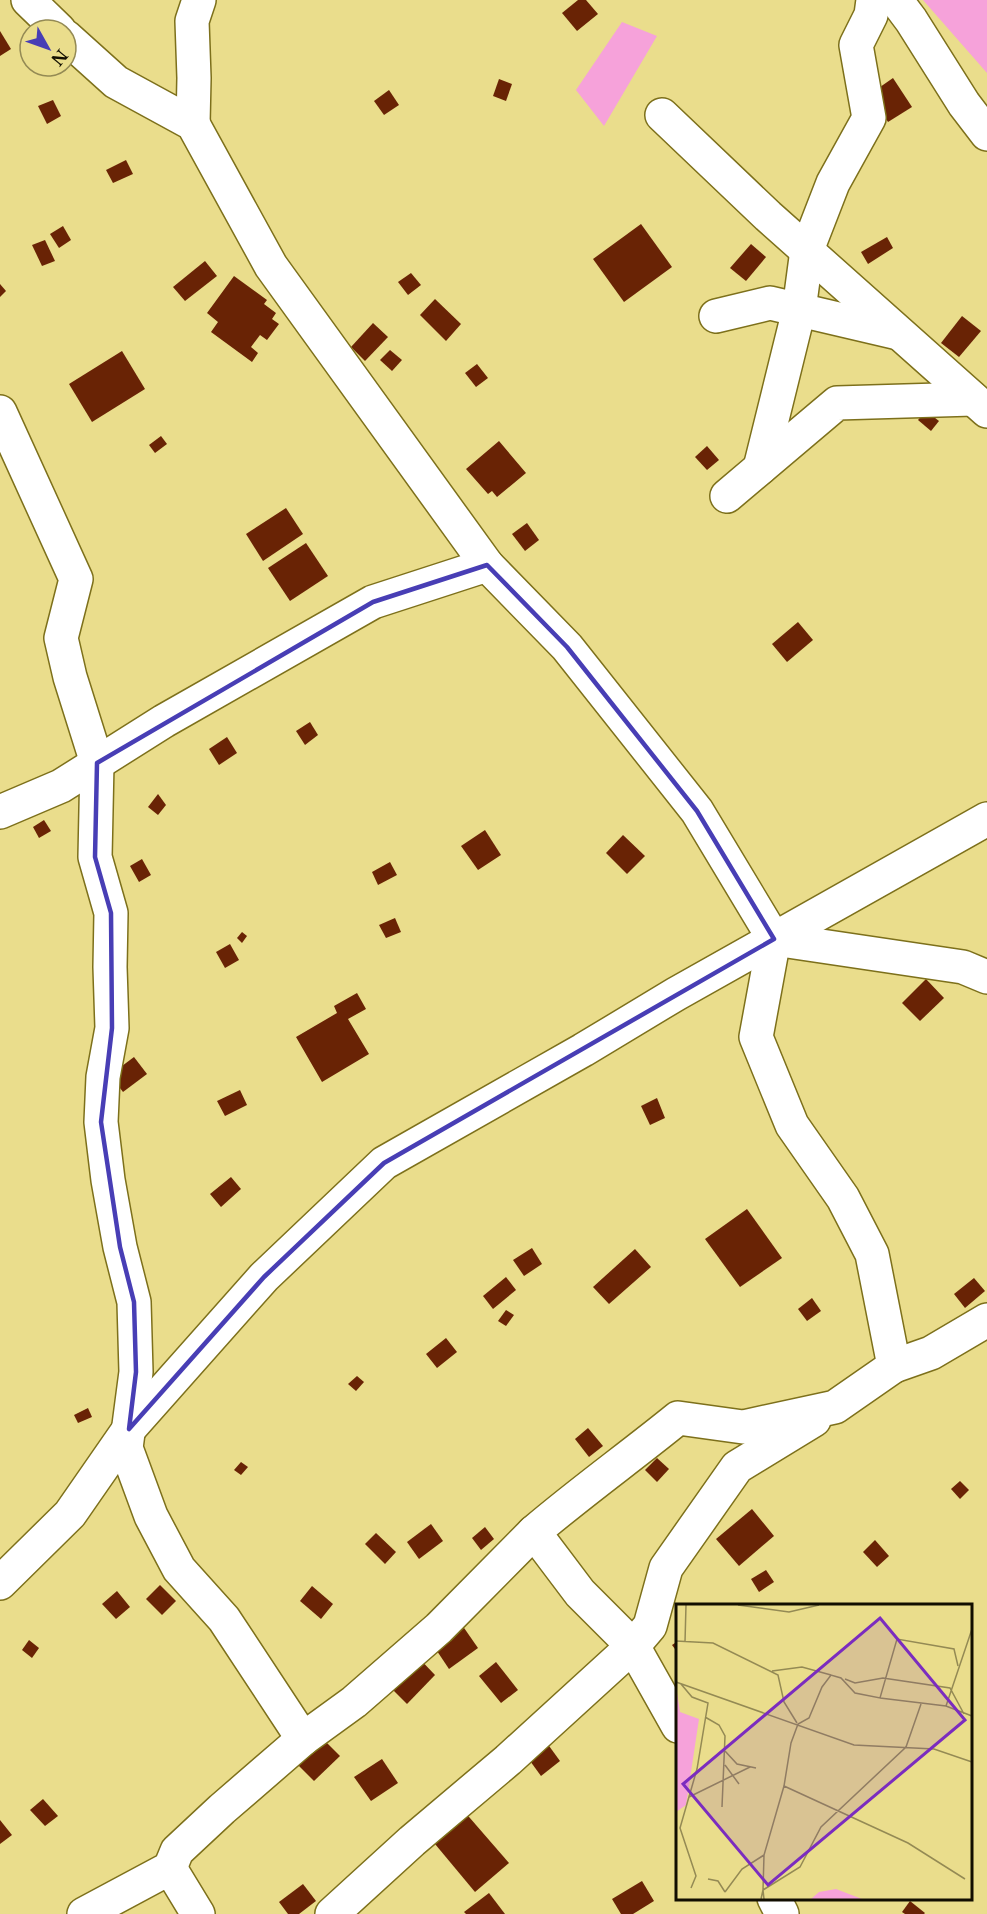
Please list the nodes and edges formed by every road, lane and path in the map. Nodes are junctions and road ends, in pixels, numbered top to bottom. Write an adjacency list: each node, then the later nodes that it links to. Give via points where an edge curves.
1 (28, 0): 5 (street)
2 (199, 0): 8 (street, via 192,21)
3 (873, 0): 10 (street, via 871,15 856,45 868,118 833,183)
4 (896, 0): 9 (street)
5 (46, 18)
6 (78, 48): 8 (street, via 116,82)
7 (662, 115): 10 (street)
8 (193, 124): 18 (street, via 271,266)
9 (987, 134)
10 (807, 250): 11 (street); 13 (street)
11 (799, 310): 12 (street, via 770,303); 13 (street); 16 (street)
12 (716, 316)
13 (899, 333): 14 (street)
14 (980, 405): 16 (street, via 837,403)
15 (0, 412): 19 (street, via 76,579 61,638 69,677)
16 (760, 468): 17 (street)
17 (727, 496)
18 (487, 565): 19 (street, via 373,602); 22 (street, via 567,647 698,811)
19 (97, 763): 20 (street, via 61,786); 27 (street, via 95,856 111,912 112,1028 103,1077 101,1122 120,1247 134,1302 136,1372)
20 (0, 812)
21 (987, 819): 22 (street)
22 (774, 939): 23 (street, via 963,967); 25 (street, via 756,1037 792,1125 843,1198 872,1254); 27 (street, via 384,1162 264,1277)
23 (987, 977)
24 (987, 1320): 25 (street, via 932,1353)
25 (894, 1366): 26 (street)
26 (835, 1407): 28 (street, via 743,1427 678,1418); 30 (street, via 737,1467 666,1568 650,1626)
27 (129, 1429): 29 (street, via 70,1514); 32 (street, via 126,1448 151,1516 179,1569 224,1619)
28 (534, 1532): 30 (street, via 580,1593); 32 (street, via 439,1628 354,1702)
29 (0, 1583)
30 (633, 1646): 31 (street); 37 (street)
31 (676, 1722)
32 (303, 1739): 33 (street, via 177,1851)
33 (170, 1869): 35 (street); 36 (street)
34 (774, 1899): 38 (street)
35 (84, 1914)
36 (198, 1914)
37 (332, 1914)
38 (782, 1914)

